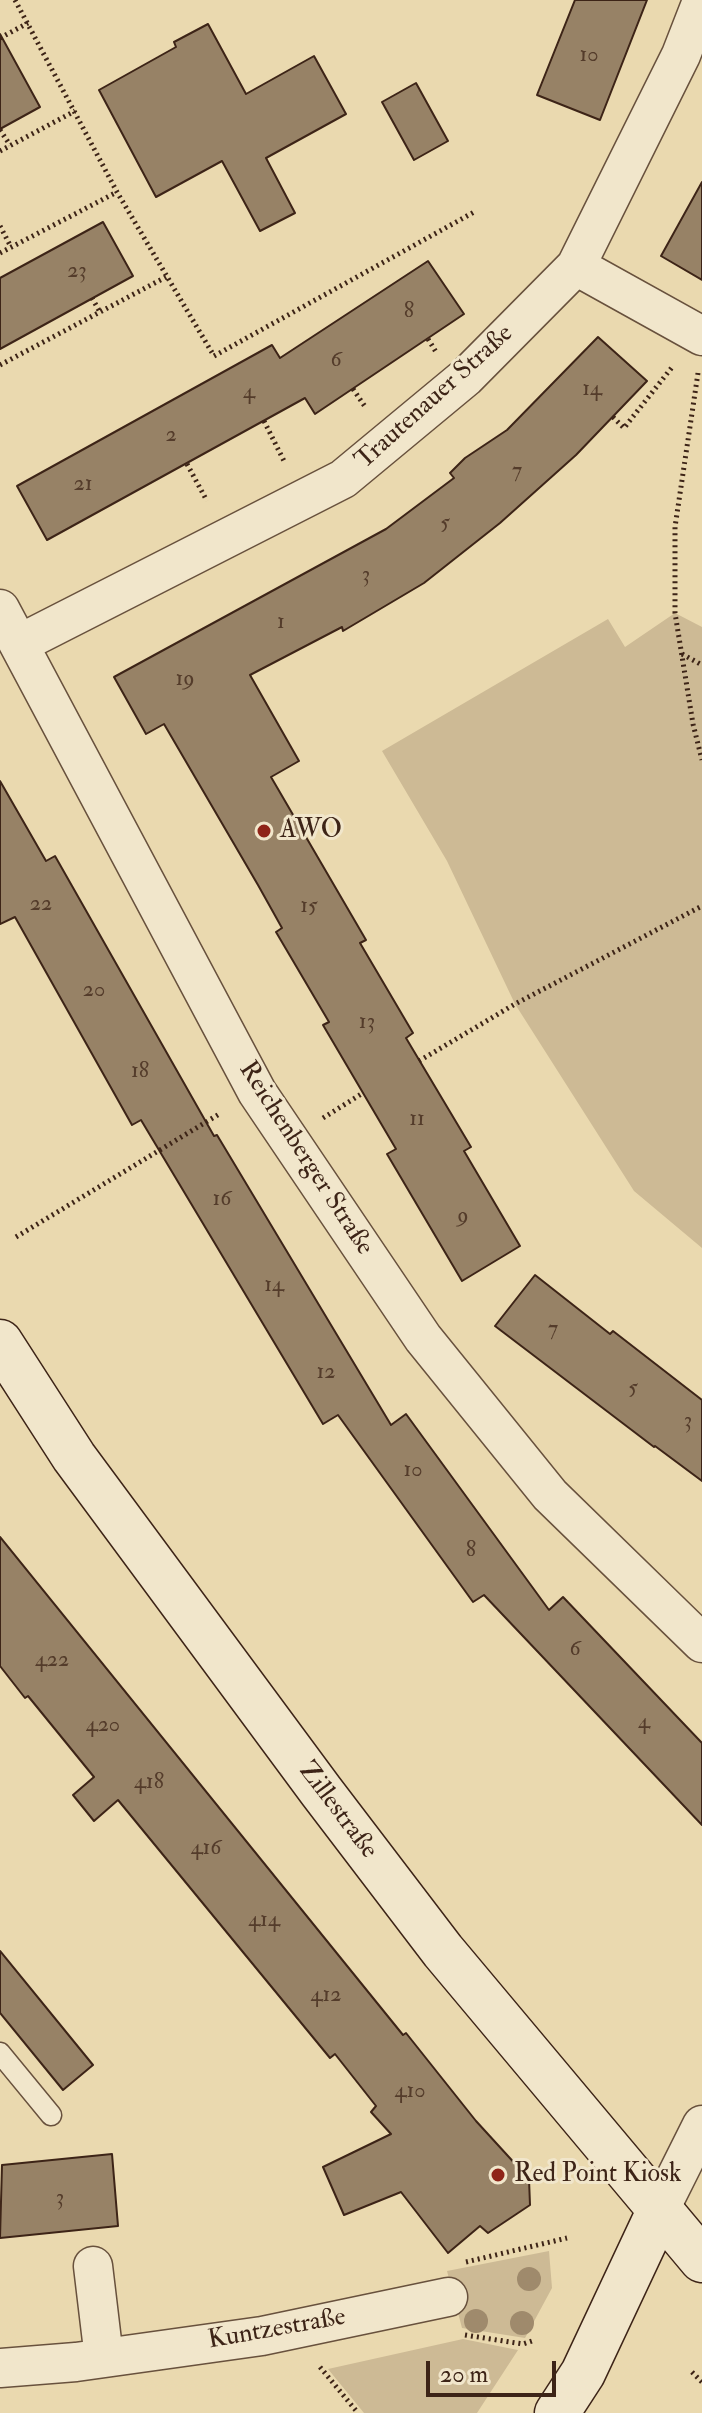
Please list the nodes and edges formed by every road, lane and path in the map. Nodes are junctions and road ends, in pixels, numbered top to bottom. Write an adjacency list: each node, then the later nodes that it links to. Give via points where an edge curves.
1 (15, 0): 3 (path)
2 (702, 1): 14 (street, Trautenauer Straße, via 681,55)
3 (28, 23): 4 (path); 5 (path)
4 (0, 38)
5 (75, 111): 7 (path); 9 (path)
6 (0, 130): 7 (path)
7 (10, 145): 8 (path)
8 (0, 151)
9 (117, 192): 12 (path); 15 (path)
10 (476, 211): 15 (path, via 214,356)
11 (0, 226): 12 (path)
12 (11, 247): 13 (path)
13 (0, 253)
14 (576, 266): 18 (street); 25 (street, Trautenauer Straße, via 466,377 343,479)
15 (166, 277): 17 (path)
16 (92, 298): 17 (path)
17 (100, 312): 19 (path)
18 (690, 348): 21 (path, via 624,428)
19 (0, 365)
20 (702, 365): 26 (path, via 675,527 675,613)
21 (613, 417)
22 (264, 421): 23 (path)
23 (292, 476)
24 (0, 609): 25 (street, Reichenberger Straße)
25 (19, 644): 36 (street, Reichenberger Straße, via 257,1092 423,1338 550,1495)
26 (681, 654): 27 (path); 28 (path)
27 (702, 665)
28 (702, 760)
29 (702, 906): 30 (path)
30 (419, 1061)
31 (363, 1093): 33 (path)
32 (233, 1106): 34 (path)
33 (315, 1123)
34 (16, 1237)
35 (0, 1342): 40 (main road, Zillestraße, via 74,1457 331,1804 443,1951)
36 (702, 1643)
37 (0, 2053): 38 (lane)
38 (51, 2115)
39 (702, 2125): 40 (street)
40 (660, 2209): 42 (main road, Zillestraße); 52 (main road, via 583,2373)
41 (567, 2238): 44 (path, via 442,2267)
42 (702, 2260)
43 (93, 2266): 46 (street)
44 (448, 2297): 45 (path, via 456,2333 523,2344); 46 (street, Kuntzestraße, via 262,2336)
45 (535, 2340)
46 (104, 2358): 48 (street, Kuntzestraße)
47 (317, 2363): 51 (path)
48 (0, 2368)
49 (692, 2372): 50 (path)
50 (702, 2382)
51 (358, 2413)
52 (557, 2413)

